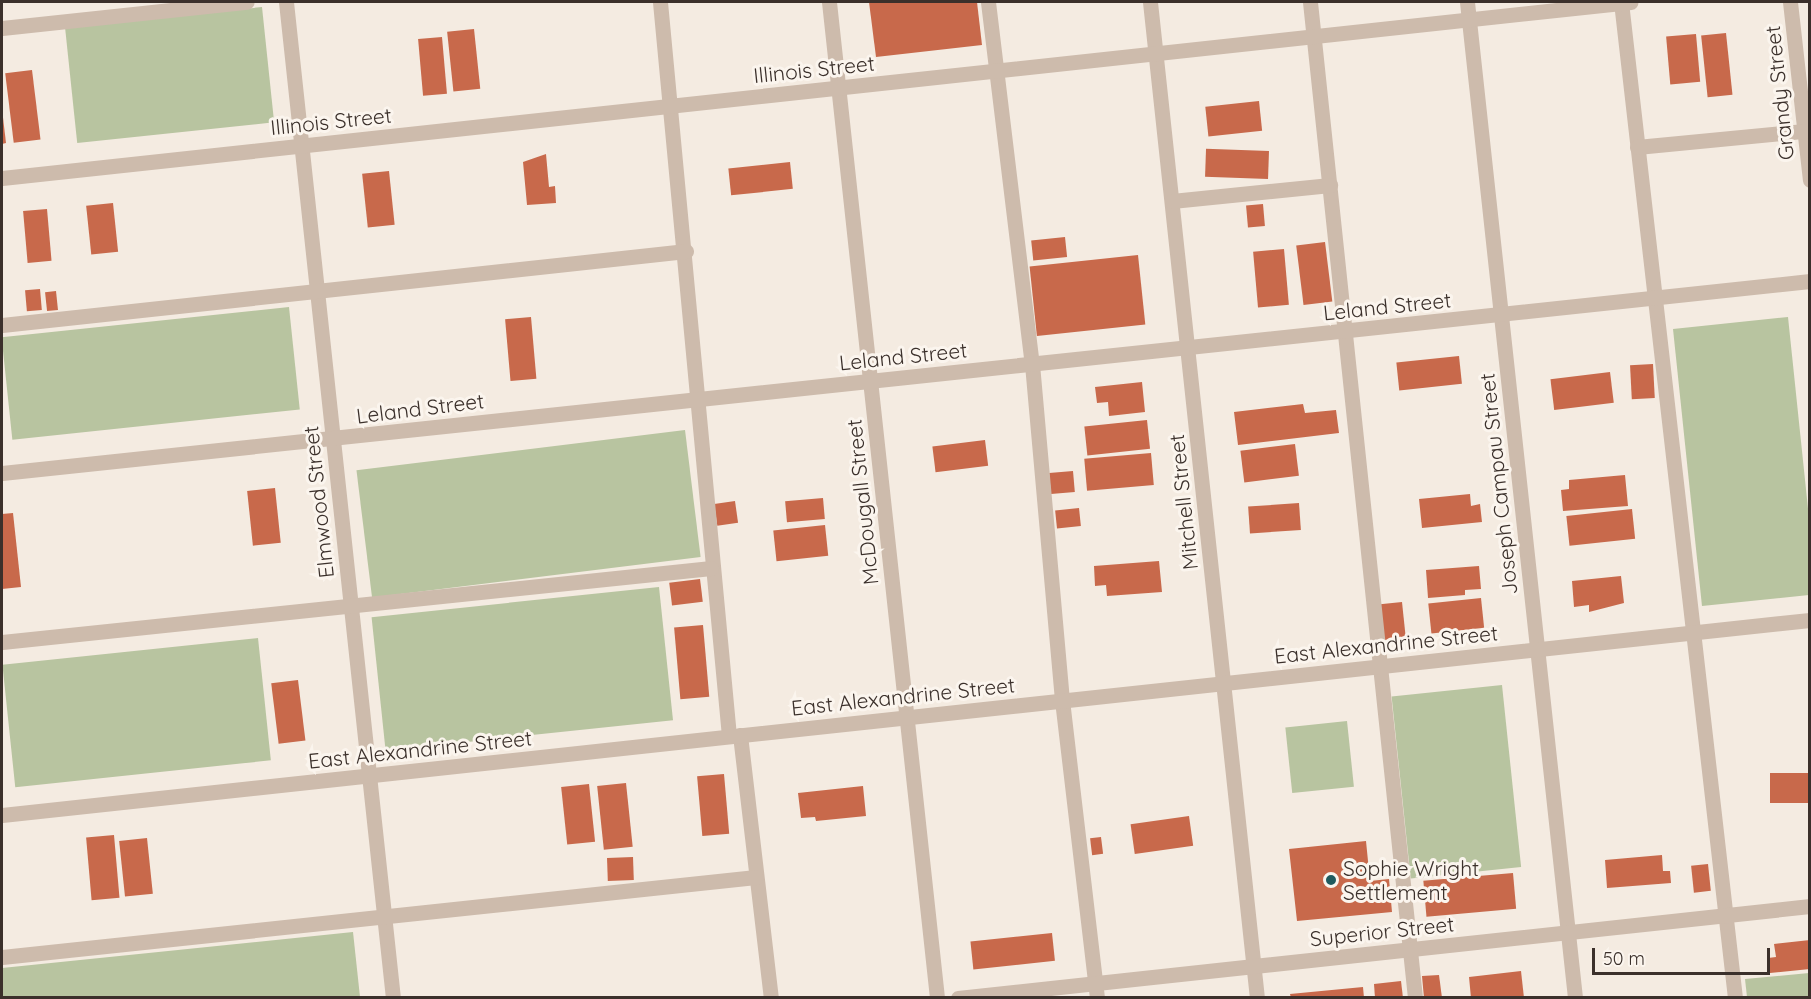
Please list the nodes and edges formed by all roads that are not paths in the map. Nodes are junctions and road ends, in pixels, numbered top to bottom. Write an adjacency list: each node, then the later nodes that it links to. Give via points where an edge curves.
1 (247, 2): 12 (street)
2 (286, 2): 19 (street, Elmwood Street)
3 (660, 2): 17 (street)
4 (829, 2): 16 (street, McDougall Street)
5 (988, 2): 15 (street)
6 (1150, 2): 14 (street, Mitchell Street)
7 (1310, 2): 13 (street)
8 (1467, 2): 11 (street, Joseph Campau Street)
9 (1624, 2): 11 (street, Illinois Street); 20 (street)
10 (1790, 2): 18 (street, Grandy Street)
11 (1469, 19): 13 (street, Illinois Street); 29 (street, Joseph Campau Street)
12 (2, 28)
13 (1314, 36): 14 (street, Illinois Street); 23 (street)
14 (1156, 53): 15 (street, Illinois Street); 24 (street, Mitchell Street)
15 (996, 70): 16 (street, Illinois Street); 33 (street)
16 (839, 88): 17 (street, Illinois Street); 34 (street, McDougall Street)
17 (671, 106): 19 (street, Illinois Street); 25 (street)
18 (1804, 131): 20 (street); 22 (street, Grandy Street)
19 (301, 145): 21 (street, Illinois Street); 27 (street, Elmwood Street)
20 (1636, 147): 28 (street)
21 (2, 178)
22 (1809, 180)
23 (1330, 185): 24 (street); 31 (street)
24 (1172, 201): 32 (street, Mitchell Street)
25 (686, 251): 27 (street); 35 (street)
26 (1809, 281): 28 (street, Leland Street)
27 (317, 290): 30 (street); 36 (street, Elmwood Street)
28 (1653, 298): 29 (street, Leland Street); 41 (street)
29 (1502, 315): 31 (street, Leland Street); 43 (street, Joseph Campau Street)
30 (2, 325)
31 (1347, 330): 32 (street, Leland Street); 44 (street)
32 (1188, 348): 33 (street, Leland Street); 45 (street, Mitchell Street)
33 (1032, 364): 34 (street, Leland Street); 46 (street)
34 (870, 381): 35 (street, Leland Street); 47 (street, McDougall Street)
35 (696, 397): 36 (street, Leland Street); 38 (street)
36 (333, 439): 37 (street, Leland Street); 39 (street, Elmwood Street)
37 (2, 474)
38 (711, 568): 39 (street); 48 (street)
39 (349, 606): 42 (street); 49 (street, Elmwood Street)
40 (1809, 620): 41 (street, East Alexandrine Street)
41 (1693, 632): 43 (street, East Alexandrine Street); 54 (street)
42 (2, 642)
43 (1537, 649): 44 (street, East Alexandrine Street); 55 (street, Joseph Campau Street)
44 (1378, 666): 45 (street, East Alexandrine Street); 56 (street)
45 (1224, 682): 46 (street, East Alexandrine Street); 58 (street, Mitchell Street)
46 (1062, 700): 47 (street, East Alexandrine Street); 59 (street)
47 (906, 717): 48 (street, East Alexandrine Street); 62 (street, McDougall Street)
48 (735, 736): 49 (street, East Alexandrine Street); 51 (street)
49 (370, 775): 50 (street, East Alexandrine Street); 53 (street, Elmwood Street)
50 (2, 814)
51 (756, 877): 53 (street); 61 (street)
52 (1809, 906): 54 (street, Superior Street)
53 (384, 915): 57 (street); 60 (street, Elmwood Street)
54 (1725, 915): 55 (street, Superior Street); 67 (street)
55 (1567, 932): 56 (street, Superior Street); 66 (street, Joseph Campau Street)
56 (1409, 949): 58 (street, Superior Street); 65 (street)
57 (2, 957)
58 (1254, 965): 59 (street, Superior Street); 64 (street, Mitchell Street)
59 (1096, 990): 63 (street, Superior Street)
60 (393, 998)
61 (771, 998)
62 (937, 998)
63 (958, 998)
64 (1257, 998)
65 (1414, 998)
66 (1575, 998)
67 (1735, 998)

